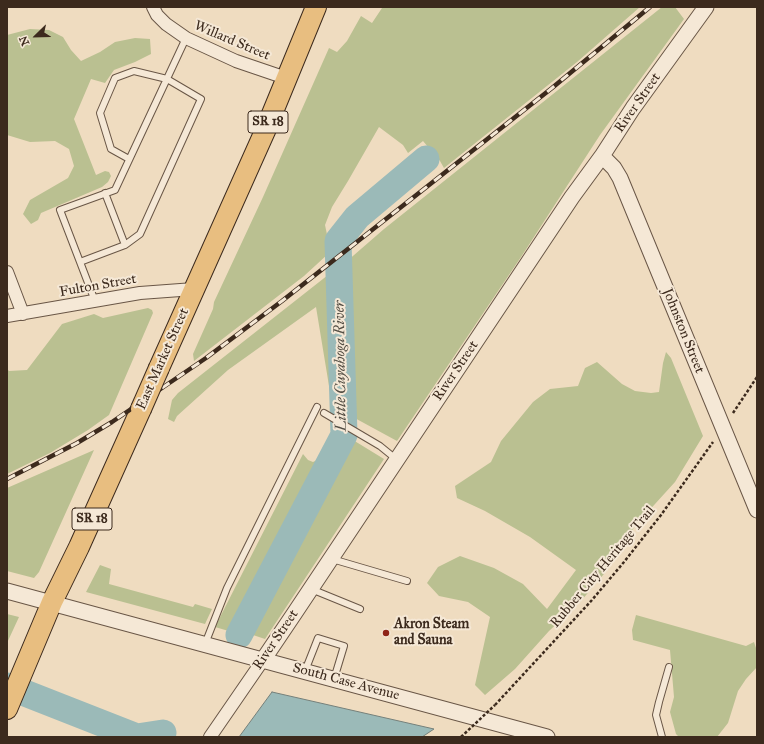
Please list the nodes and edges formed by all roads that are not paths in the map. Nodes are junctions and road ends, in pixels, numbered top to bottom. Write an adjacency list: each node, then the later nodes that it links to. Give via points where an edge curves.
1 (153, 7): 4 (street, Willard Street, via 166,24)
2 (316, 7): 5 (main road, East Market Street / SR 18)
3 (701, 10): 7 (street, River Street)
4 (186, 38): 5 (street, Willard Street, via 236,61); 6 (lane)
5 (286, 78): 13 (main road, East Market Street / SR 18)
6 (167, 79): 8 (lane); 8 (lane, via 134,71 115,78 100,113 111,149); 10 (lane, via 201,99 140,234)
7 (602, 156): 19 (street, River Street); 20 (street, Johnston Street, via 620,178)
8 (129, 159): 9 (lane, via 115,190)
9 (105, 193): 10 (lane); 11 (lane, via 60,210)
10 (125, 245): 11 (lane)
11 (80, 262): 14 (lane)
12 (7, 272): 15 (street)
13 (194, 289): 14 (street, Fulton Street, via 140,293); 25 (main road, East Market Street / SR 18, bridge, via 130,435)
14 (95, 301): 15 (street, Fulton Street)
15 (24, 314): 16 (street, Fulton Street)
16 (7, 316)
17 (317, 407): 27 (lane, via 227,588)
18 (324, 413): 19 (lane, via 380,446)
19 (396, 460): 21 (street, River Street)
20 (757, 510)
21 (331, 558): 22 (lane); 23 (street, River Street)
22 (407, 581)
23 (311, 589): 26 (lane); 28 (street, River Street)
24 (7, 591): 25 (street, South Case Avenue)
25 (52, 602): 27 (street, South Case Avenue); 32 (main road, East Market Street / SR 18)
26 (360, 609)
27 (208, 645): 28 (street, South Case Avenue)
28 (263, 660): 30 (street, South Case Avenue); 33 (street, River Street)
29 (669, 667): 35 (lane, via 656,715)
30 (305, 671): 31 (street, South Case Avenue); 31 (lane, via 318,638 344,646)
31 (334, 679): 34 (street, South Case Avenue)
32 (8, 706)
33 (210, 737)
34 (547, 737)
35 (662, 737)

